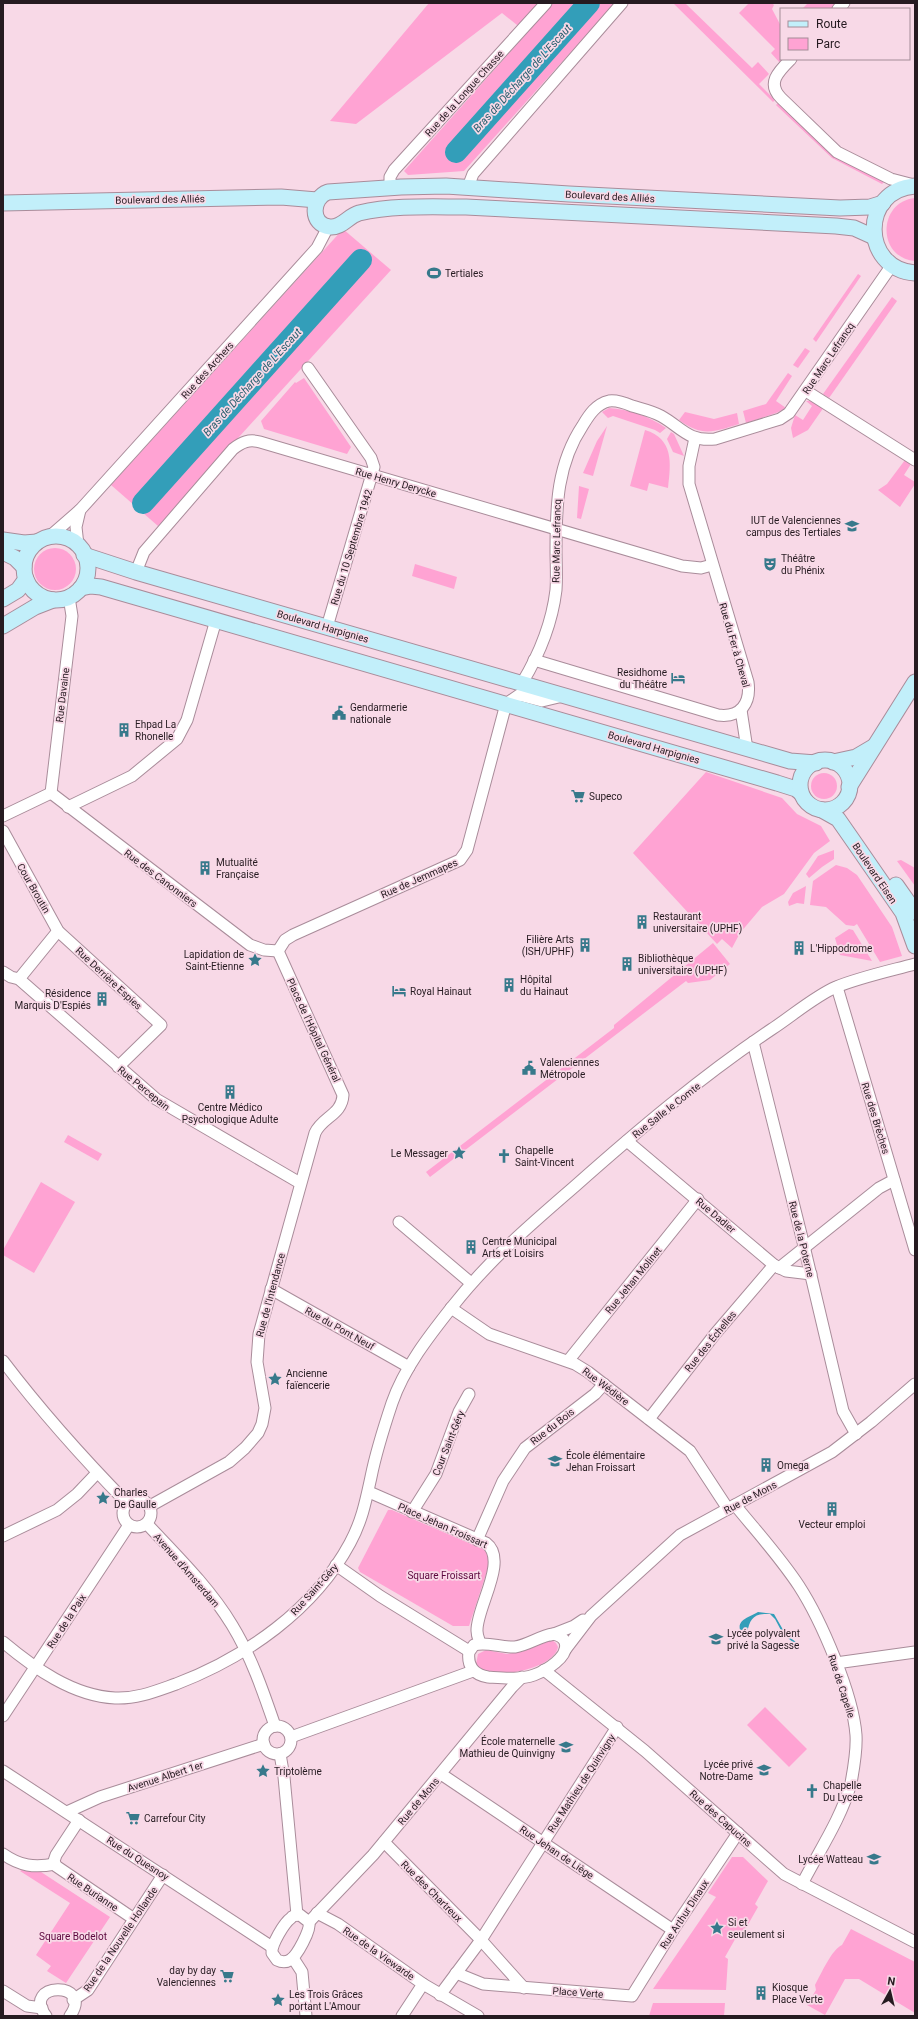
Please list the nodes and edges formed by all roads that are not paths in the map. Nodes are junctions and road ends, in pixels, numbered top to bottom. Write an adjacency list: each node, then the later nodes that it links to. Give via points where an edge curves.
1 (546, 3): 6 (street, Rue de la Longue Chasse, via 394,170 390,177)
2 (622, 3): 5 (street, via 473,174)
3 (790, 60): 4 (street, via 774,80 775,92 780,98 837,152 891,179)
4 (915, 186): 10 (main road, via 895,192)
5 (468, 187): 6 (main road, Boulevard des Alliés); 10 (main road, Boulevard des Alliés, via 840,208 864,208)
6 (390, 188): 7 (main road, Boulevard des Alliés)
7 (336, 193): 8 (main road, Boulevard des Alliés, via 326,193); 11 (main road, via 343,196 348,203)
8 (317, 200): 9 (main road, Boulevard des Alliés, via 281,196); 12 (main road, via 314,207 315,215 319,222)
9 (3, 203)
10 (883, 203): 13 (main road, via 874,222)
11 (347, 218): 12 (main road, Boulevard des Alliés, via 339,226); 13 (main road, Boulevard des Alliés, via 377,210 436,206 466,207 836,226 854,228)
12 (328, 227): 21 (street, Rue des Archers, via 317,248)
13 (874, 238): 14 (main road, via 880,253)
14 (892, 265): 15 (main road); 17 (street, Rue Marc Lefrancq)
15 (915, 273)
16 (308, 368): 20 (street, Rue du 10 Septembre 1942, via 371,458)
17 (806, 391): 18 (street, Rue Marc Lefrancq, via 789,413 780,419 715,439); 19 (street)
18 (695, 438): 22 (street, Rue Marc Lefrancq, via 650,411 617,401 599,405 578,433 566,456 557,495); 27 (street, Rue du Fer à Cheval, via 689,466 689,484)
19 (915, 460)
20 (373, 475): 22 (street, Rue Henry Derycke); 28 (street, Rue Henry Derycke, via 260,442 250,440 241,443 144,552); 36 (street, Rue du 10 Septembre 1942)
21 (80, 510): 24 (street, Rue des Archers); 25 (street, via 76,527)
22 (556, 528): 27 (street, Rue Henry Derycke, via 682,566 701,568); 37 (street, Rue Marc Lefrancq, via 554,599 548,626)
23 (3, 540): 24 (main road, Boulevard Harpignies, via 24,543)
24 (43, 540): 25 (main road, Boulevard Harpignies, via 64,538); 29 (main road, via 29,551)
25 (81, 550): 28 (main road, Boulevard Harpignies); 30 (main road, via 87,562 87,574)
26 (3, 552): 29 (main road, via 15,558)
27 (712, 565): 42 (street, Rue du Fer à Cheval, via 748,682 748,698)
28 (136, 572): 36 (main road, Boulevard Harpignies)
29 (25, 573): 32 (main road, via 18,590); 33 (main road, via 29,586 38,595)
30 (81, 588): 31 (main road); 34 (main road, Boulevard Harpignies, via 101,587)
31 (69, 597): 33 (main road); 47 (street, Rue Davaine, via 72,616)
32 (3, 599)
33 (53, 600): 35 (main road, via 34,607)
34 (216, 620): 41 (main road, Boulevard Harpignies); 50 (street, via 187,720 177,739 132,776)
35 (3, 626)
36 (327, 627): 39 (main road, Boulevard Harpignies)
37 (534, 660): 39 (street, Rue Marc Lefrancq); 42 (street, via 718,715 732,715)
38 (915, 682): 43 (main road)
39 (522, 683): 40 (main road, Boulevard Harpignies)
40 (563, 696): 41 (street, Boulevard Harpignies, via 542,701 519,695); 44 (main road, Boulevard Harpignies)
41 (506, 704): 49 (main road, Boulevard Harpignies, via 788,786); 58 (street, Rue de Jemmapes, via 463,857 293,934 285,940)
42 (741, 710): 44 (street)
43 (874, 747): 46 (main road, via 856,757); 48 (main road)
44 (746, 748): 45 (main road, Boulevard Harpignies, via 793,762)
45 (816, 762): 46 (main road); 49 (main road, via 802,775)
46 (833, 762): 48 (main road, via 845,772)
47 (51, 793): 50 (street, Rue des Canonniers); 52 (street)
48 (847, 793): 51 (main road, via 836,807); 55 (main road, Boulevard Eisen, via 849,817)
49 (801, 794): 51 (main road, via 809,805)
50 (68, 807): 58 (street, Rue des Canonniers, via 250,945)
51 (822, 810): 57 (main road, Boulevard Eisen, via 838,818 903,913)
52 (3, 816)
53 (3, 831): 54 (street, Cour Broutin)
54 (7, 849): 56 (street, Cour Broutin)
55 (915, 912)
56 (58, 931): 61 (street); 64 (street, Rue Derrière Espies, via 161,1025)
57 (915, 946)
58 (278, 951): 65 (street, Place de l'Hôpital Général, via 343,1095)
59 (915, 964): 62 (street, Rue Salle le Comte)
60 (3, 972): 61 (street, Rue Percepain)
61 (19, 978): 64 (street, Rue Percepain)
62 (836, 987): 63 (street, Rue Salle le Comte); 67 (street, Rue des Brèches)
63 (753, 1042): 66 (street, Rue Salle le Comte); 71 (street, Rue de la Poterne)
64 (118, 1067): 68 (street, Rue Percepain, via 163,1104)
65 (338, 1110): 68 (street, Rue de l'Intendance, via 316,1130)
66 (627, 1141): 69 (street, Rue Dadier); 75 (street, Rue Salle le Comte, via 500,1251)
67 (894, 1180): 71 (street, Rue des Échelles, via 879,1188); 72 (street, Rue des Brèches)
68 (300, 1183): 76 (street, Rue de l'Intendance)
69 (698, 1199): 73 (street, Rue Dadier); 79 (street, Rue Jehan Molinet)
70 (399, 1222): 75 (street)
71 (804, 1246): 73 (street, Rue des Échelles); 74 (street, Rue de la Poterne)
72 (915, 1250)
73 (776, 1266): 74 (street, Rue Dadier, via 793,1273); 84 (street, Rue des Échelles, via 715,1334)
74 (811, 1274): 85 (street, Rue de la Poterne, via 843,1411)
75 (471, 1283): 77 (street, Rue Salle le Comte)
76 (271, 1289): 80 (street, Rue du Pont Neuf); 89 (street, Rue de l'Intendance, via 257,1347 258,1369 265,1403 258,1433 229,1462)
77 (451, 1308): 79 (street, Rue Wédière, via 489,1334); 80 (street, Rue Saint-Géry)
78 (3, 1361): 86 (street)
79 (568, 1361): 81 (street, Rue Wédière)
80 (409, 1367): 87 (street, Rue Saint-Géry, via 392,1405 373,1468)
81 (604, 1384): 84 (street, Rue Wédière); 95 (street, Rue du Bois, via 595,1394 525,1448 503,1481)
82 (915, 1384): 85 (street, Rue de Mons)
83 (469, 1394): 91 (street, Cour Saint-Géry, via 459,1412 436,1474)
84 (649, 1420): 90 (street, Rue Wédière, via 694,1455)
85 (856, 1434): 90 (street, Rue de Mons, via 828,1455)
86 (97, 1473): 88 (street); 94 (street, via 57,1510)
87 (369, 1492): 91 (street, Place Jehan Froissart); 96 (street, Rue Saint-Géry, via 358,1527)
88 (127, 1503): 89 (street, via 138,1499); 93 (street, via 123,1514)
89 (150, 1506): 92 (street, via 152,1514)
90 (732, 1507): 97 (street, Rue de Mons, via 680,1534); 105 (street, Rue de Capelle, via 781,1561 802,1591)
91 (412, 1512): 95 (street, Place Jehan Froissart)
92 (147, 1524): 93 (street, via 138,1528); 101 (street, Avenue d'Amsterdam, via 214,1599 233,1626)
93 (128, 1525): 106 (street, Rue de la Paix)
94 (3, 1536)
95 (477, 1540): 100 (street, Place Jehan Froissart, via 490,1546 496,1557 477,1629)
96 (336, 1565): 101 (street, Rue Saint-Géry, via 289,1617); 103 (street, via 380,1596)
97 (591, 1616): 98 (street, Rue de Mons, via 574,1626); 102 (street, Rue de Mons)
98 (551, 1634): 100 (street, Rue de Mons, via 512,1647); 102 (street, via 563,1639)
99 (3, 1642): 106 (street, Rue Saint-Géry)
100 (480, 1643): 103 (street)
101 (245, 1650): 106 (street, Rue Saint-Géry, via 193,1677 153,1693 130,1698 87,1693 69,1686); 111 (street, Avenue d'Amsterdam)
102 (565, 1650): 107 (street, Rue de Mons)
103 (469, 1651): 108 (street)
104 (915, 1652): 105 (street)
105 (836, 1663): 126 (street, Rue de Capelle, via 854,1725 854,1768 840,1813)
106 (37, 1667): 110 (street, Rue de la Paix)
107 (544, 1670): 109 (street, Rue de Mons, via 533,1676); 112 (street, Rue des Capucins)
108 (473, 1671): 109 (street, via 483,1676); 113 (street)
109 (522, 1677): 117 (street, Rue de Mons)
110 (3, 1716)
111 (275, 1726): 113 (street, via 286,1728); 114 (street, via 265,1732)
112 (617, 1727): 120 (street, Rue des Capucins); 122 (street, Rue Mathieu de Quinvigny)
113 (291, 1737): 115 (street, via 290,1748)
114 (264, 1744): 115 (street, via 270,1752); 118 (street, Avenue Albert 1er, via 100,1797)
115 (280, 1754): 128 (street)
116 (3, 1771): 118 (street, Rue du Quesnoy)
117 (440, 1774): 121 (street, Rue de Mons); 122 (street, Rue Jehan de Liège)
118 (67, 1812): 119 (street, Rue du Quesnoy)
119 (79, 1820): 124 (street, via 56,1855); 125 (street, Rue du Quesnoy)
120 (738, 1833): 126 (street, Rue des Capucins, via 779,1870); 131 (street, Rue Arthur Dinaux)
121 (384, 1842): 127 (street, Rue de Mons); 132 (street, Rue des Chartreux)
122 (542, 1843): 131 (street, Rue Jehan de Liège); 132 (street, Rue Mathieu de Quinvigny)
123 (3, 1854): 124 (street, via 15,1862 35,1867)
124 (55, 1864): 129 (street, Rue Burianne, via 57,1868)
125 (163, 1875): 129 (street, Rue de la Nouvelle Hollande); 134 (street, Rue du Quesnoy)
126 (802, 1884): 133 (street, Rue des Capucins)
127 (317, 1913): 130 (street, Rue de Mons); 137 (street, Rue de la Viewarde, via 338,1924)
128 (297, 1915): 130 (street, via 303,1916); 134 (street, via 289,1919)
129 (134, 1919): 142 (street, Rue de la Nouvelle Hollande, via 88,1990)
130 (309, 1922): 135 (street, via 309,1932)
131 (673, 1930): 141 (street, Rue Arthur Dinaux)
132 (481, 1940): 136 (street); 138 (street)
133 (915, 1942)
134 (272, 1947): 135 (street, via 272,1954 277,1960 286,1962)
135 (293, 1958): 145 (street, via 302,1972)
136 (456, 1973): 138 (street, Place Verte, via 483,1984); 140 (street)
137 (423, 1984): 140 (street, Rue de la Viewarde); 146 (street)
138 (524, 1988): 141 (street, Place Verte)
139 (3, 1991): 143 (street, via 27,2006)
140 (440, 1995): 147 (street)
141 (632, 1996)
142 (73, 2000): 143 (street, via 64,1990 53,1989 44,1995); 144 (street, via 74,2010)
143 (44, 2012)
144 (70, 2016)
145 (306, 2016)
146 (402, 2016)
147 (478, 2016)

